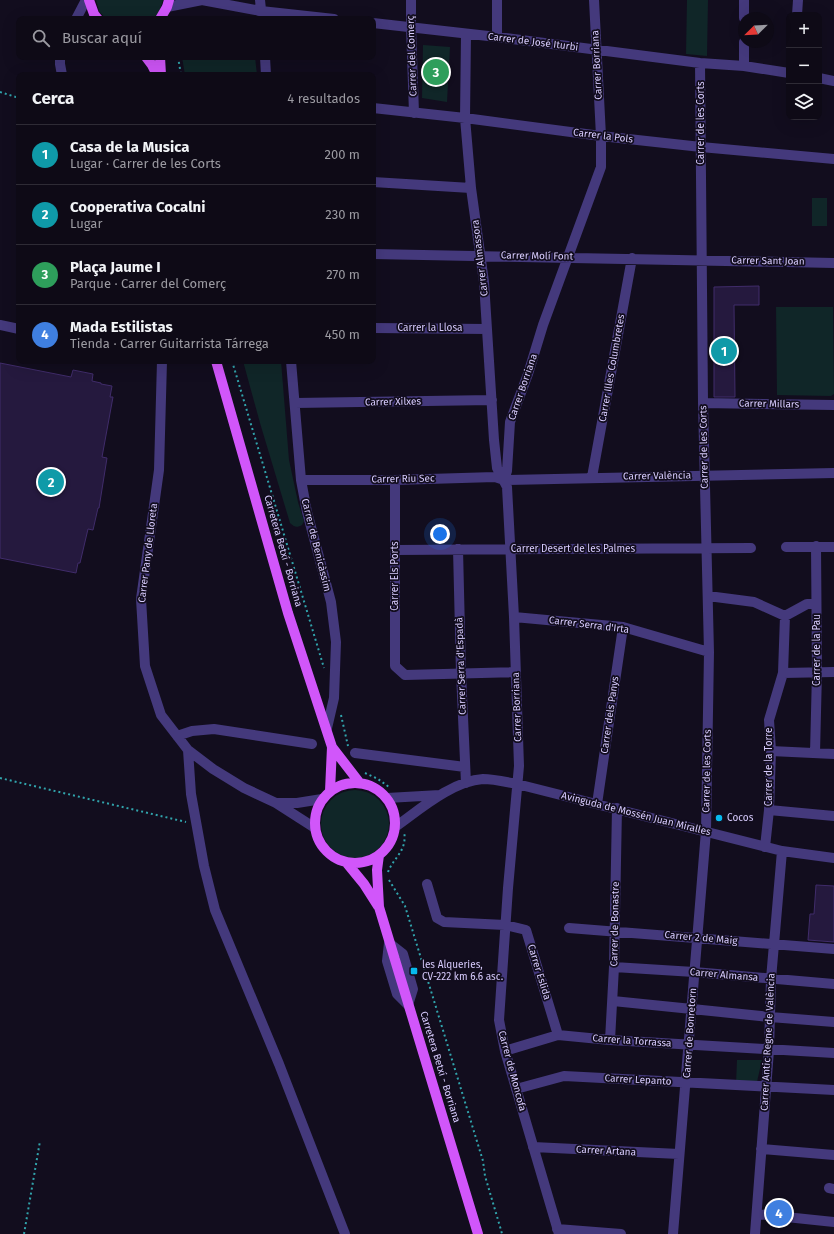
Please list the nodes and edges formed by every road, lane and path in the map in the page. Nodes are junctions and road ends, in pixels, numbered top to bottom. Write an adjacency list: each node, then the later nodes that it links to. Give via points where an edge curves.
1 (86, 0): 14 (street)
2 (89, 0): 15 (main road)
3 (202, 0): 10 (street); 13 (street)
4 (260, 0): 13 (street)
5 (411, 0): 19 (street, Carrer del Comerç)
6 (497, 0): 21 (street)
7 (594, 0): 23 (street, Carrer Borriana)
8 (744, 0): 11 (street)
9 (798, 0): 12 (street)
10 (168, 3): 16 (main road)
11 (744, 12)
12 (797, 12)
13 (261, 15): 17 (street)
14 (78, 16)
15 (96, 16)
16 (162, 16)
17 (279, 16)
18 (376, 23): 19 (street, Carrer de José Iturbi)
19 (411, 27): 20 (street, Carrer de José Iturbi); 42 (street, Carrer del Comerç)
20 (466, 34): 21 (street, Carrer de José Iturbi); 43 (street, Carrer Almassora)
21 (497, 37): 23 (street, Carrer de José Iturbi)
22 (744, 48): 30 (street)
23 (597, 50): 29 (street, Carrer de José Iturbi); 44 (street, Carrer Borriana)
24 (60, 60): 31 (street)
25 (148, 60): 32 (main road)
26 (160, 60): 33 (main road)
27 (178, 60): 34 (path)
28 (265, 60): 35 (street)
29 (700, 63): 30 (street, Carrer de José Iturbi); 45 (street, Carrer de les Corts)
30 (744, 66): 36 (street, Carrer de José Iturbi)
31 (61, 72)
32 (156, 72)
33 (161, 72)
34 (180, 72)
35 (266, 72)
36 (786, 73)
37 (822, 78): 38 (street)
38 (834, 80)
39 (0, 92): 40 (path)
40 (16, 97)
41 (376, 108): 42 (street, Carrer la Pols)
42 (414, 113): 43 (street, Carrer la Pols)
43 (465, 118): 44 (street, Carrer la Pols); 48 (street, Carrer Almassora)
44 (601, 136): 45 (street, Carrer la Pols); 51 (street, Carrer Borriana, via 601,167)
45 (701, 147): 46 (street, Carrer la Pols); 53 (street, Carrer de les Corts)
46 (834, 159)
47 (376, 182): 48 (street)
48 (471, 188): 50 (street, Carrer Almassora)
49 (376, 254): 50 (street, Carrer Molí Font)
50 (480, 256): 51 (street, Carrer Molí Font); 58 (street, Carrer Almassora)
51 (569, 257): 52 (street, Carrer Molí Font); 68 (street, Carrer Borriana)
52 (632, 258): 53 (street, Carrer Molí Font); 71 (street, Carrer Illes Columbretes)
53 (701, 260): 54 (street, Carrer Sant Joan); 65 (street, Carrer de les Corts)
54 (834, 263)
55 (0, 325): 56 (street)
56 (16, 328)
57 (376, 328): 58 (street, Carrer la Llosa)
58 (487, 328): 63 (street, Carrer Almassora)
59 (162, 364): 97 (street, Carrer Pany de Lloreta, via 159,470 141,599 144,666 161,715)
60 (217, 364): 96 (main road, Carretera Betxí - Borriana, via 288,613)
61 (233, 364): 89 (path, via 325,670)
62 (291, 364): 64 (street, Carrer de Benicàssim)
63 (492, 400): 64 (street, Carrer Xilxes); 67 (street, Carrer Almassora)
64 (295, 403): 72 (street, Carrer de Benicàssim)
65 (703, 403): 66 (street, Carrer Millars); 70 (street, Carrer de les Corts)
66 (834, 405)
67 (492, 422): 68 (street); 74 (street, Carrer Almassora, via 497,468)
68 (510, 422): 74 (street, Carrer Borriana, via 507,471)
69 (834, 473): 70 (street, Carrer València)
70 (704, 476): 71 (street, Carrer València); 81 (street, Carrer de les Corts)
71 (592, 477): 74 (street, Carrer València)
72 (301, 480): 73 (street, Carrer Riu Sec); 89 (street, Carrer de Benicàssim, via 331,602 336,642)
73 (395, 480): 74 (street, Carrer Riu Sec, via 495,476); 82 (street, Carrer Els Ports)
74 (504, 480): 80 (street, Carrer Borriana, via 507,487)
75 (816, 546): 76 (street); 77 (street); 84 (street, Carrer de la Pau)
76 (786, 547)
77 (834, 547)
78 (751, 548): 81 (street, Carrer Desert de les Palmes)
79 (458, 549): 80 (street, Carrer Desert de les Palmes); 82 (street, Carrer Desert de les Palmes); 93 (street, Carrer Serra d'Espadà)
80 (511, 549): 81 (street, Carrer Desert de les Palmes); 86 (street, Carrer Borriana)
81 (707, 549): 83 (street, Carrer de les Corts)
82 (396, 550): 93 (street, Carrer Els Ports, via 395,666 404,676)
83 (708, 596): 85 (street, via 754,602); 88 (street, Carrer de les Corts)
84 (816, 604): 85 (street, via 807,604); 91 (street, Carrer de la Pau)
85 (785, 616): 94 (street, Carrer de la Torre)
86 (514, 617): 87 (street, Carrer Serra d'Irta); 90 (street, Carrer Borriana)
87 (623, 627): 88 (street, Carrer Serra d'Irta); 116 (street, Carrer dels Panys)
88 (709, 652): 124 (street, Carrer de les Corts)
89 (335, 672): 96 (street, Carrer de Benicàssim, via 334,698)
90 (516, 672): 93 (street); 110 (street, Carrer Borriana, via 519,766)
91 (817, 672): 92 (street); 94 (street); 103 (street, Carrer de la Pau)
92 (834, 672)
93 (461, 673): 105 (street, Carrer Serra d'Espadà)
94 (783, 673): 102 (street, Carrer de la Torre, via 769,720)
95 (340, 710): 101 (path)
96 (327, 728): 99 (main road, Carretera Betxí - Borriana)
97 (177, 736): 98 (street, via 192,731 214,729); 100 (street, Carrer Pany de Lloreta)
98 (312, 744)
99 (332, 747): 108 (main road, Carretera Betxí - Borriana); 111 (main road, Carretera Betxí - Borriana)
100 (188, 750): 115 (street, Carrer Pany de Lloreta, via 244,788); 120 (street, via 191,794)
101 (352, 750): 105 (street)
102 (771, 751): 103 (street); 118 (street, Carrer de la Torre)
103 (815, 753): 104 (street)
104 (834, 754)
105 (465, 767): 109 (street, Carrer Serra d'Espadà)
106 (362, 771): 112 (path, via 378,779)
107 (0, 778): 120 (path)
108 (359, 782): 111 (main road, via 344,784); 112 (main road)
109 (466, 783): 110 (street, Avinguda de Mossén Juan Miralles, via 483,779); 113 (street, Avinguda de Mossén Juan Miralles)
110 (517, 784): 116 (street, Avinguda de Mossén Juan Miralles); 134 (street, Carrer de Moncofa)
111 (330, 791): 114 (main road)
112 (389, 794): 113 (street, Avinguda de Mossén Juan Miralles); 122 (main road)
113 (440, 795): 122 (street, Avinguda de Mossén Juan Miralles)
114 (322, 799): 115 (street, Carrer Pany de Lloreta); 121 (main road, via 317,808)
115 (276, 803): 121 (street, Carrer Pany de Lloreta)
116 (597, 804): 117 (street, Avinguda de Mossén Juan Miralles)
117 (617, 808): 124 (street, Avinguda de Mossén Juan Miralles); 136 (street, Carrer de Bonastre)
118 (769, 810): 119 (street); 125 (street, Carrer de la Torre)
119 (834, 816)
120 (197, 824): 167 (street, via 215,910 279,1064)
121 (315, 828): 129 (main road, via 318,840 325,850)
122 (395, 828): 127 (main road, via 387,848)
123 (408, 828): 130 (path, via 404,834 405,842 390,865)
124 (706, 832): 125 (street, Avinguda de Mossén Juan Miralles); 137 (street, Carrer de Bonretorn)
125 (765, 847): 126 (street, Avinguda de Mossén Juan Miralles)
126 (782, 851): 128 (street, Avinguda de Mossén Juan Miralles); 138 (street, Carrer Antic Regne de València)
127 (379, 856): 129 (main road, via 358,863); 133 (main road, Carretera Betxí - Borriana)
128 (834, 858)
129 (346, 862): 133 (main road, Carretera Betxí - Borriana)
130 (388, 873)
131 (388, 879): 169 (path, via 405,906)
132 (427, 884): 134 (street, via 437,918 444,922)
133 (378, 907): 168 (main road, Carretera Betxí - Borriana)
134 (505, 925): 148 (street, Carrer Eslida, via 526,930); 152 (street, Carrer de Moncofa, via 499,1020)
135 (569, 928): 136 (street, Carrer 2 de Maig)
136 (615, 931): 137 (street, Carrer 2 de Maig); 140 (street, Carrer de Bonastre)
137 (698, 937): 138 (street, Carrer 2 de Maig); 141 (street, Carrer de Bonretorn)
138 (774, 945): 139 (street, Carrer 2 de Maig); 142 (street, Carrer Antic Regne de València)
139 (834, 949)
140 (614, 967): 141 (street, Carrer Almansa); 144 (street, Carrer de Bonastre)
141 (694, 972): 142 (street, Carrer Almansa); 145 (street, Carrer de Bonretorn)
142 (771, 979): 143 (street, Carrer Almansa); 146 (street, Carrer Antic Regne de València)
143 (834, 984)
144 (613, 1001): 145 (street); 149 (street, Carrer de Bonastre)
145 (692, 1008): 146 (street); 150 (street, Carrer de Bonretorn)
146 (770, 1017): 147 (street); 151 (street, Carrer Antic Regne de València)
147 (834, 1022)
148 (558, 1035): 149 (street, Carrer la Torrassa); 152 (street, Carrer la Torrassa)
149 (610, 1040): 150 (street, Carrer la Torrassa)
150 (690, 1045): 151 (street, Carrer la Torrassa); 154 (street, Carrer de Bonretorn)
151 (769, 1050): 153 (street, Carrer la Torrassa); 155 (street, Carrer Antic Regne de València)
152 (505, 1052): 156 (street, Carrer de Moncofa)
153 (834, 1053)
154 (686, 1082): 155 (street, Carrer Lepanto); 156 (street, Carrer Lepanto, via 564,1076); 161 (street, Carrer de Bonretorn)
155 (766, 1086): 157 (street, Carrer Lepanto); 160 (street, Carrer Antic Regne de València)
156 (516, 1089): 159 (street, Carrer de Moncofa)
157 (834, 1090)
158 (40, 1141): 166 (path)
159 (533, 1147): 161 (street, Carrer Artana); 165 (street, Carrer de Moncofa)
160 (761, 1149): 162 (street); 163 (street, Carrer Antic Regne de València)
161 (679, 1154): 171 (street, Carrer de Bonretorn)
162 (834, 1155)
163 (757, 1214): 164 (street); 172 (street, Carrer Antic Regne de València)
164 (834, 1222)
165 (558, 1232): 170 (street)
166 (24, 1234)
167 (345, 1234)
168 (478, 1234)
169 (502, 1234)
170 (621, 1234)
171 (673, 1234)
172 (755, 1234)

